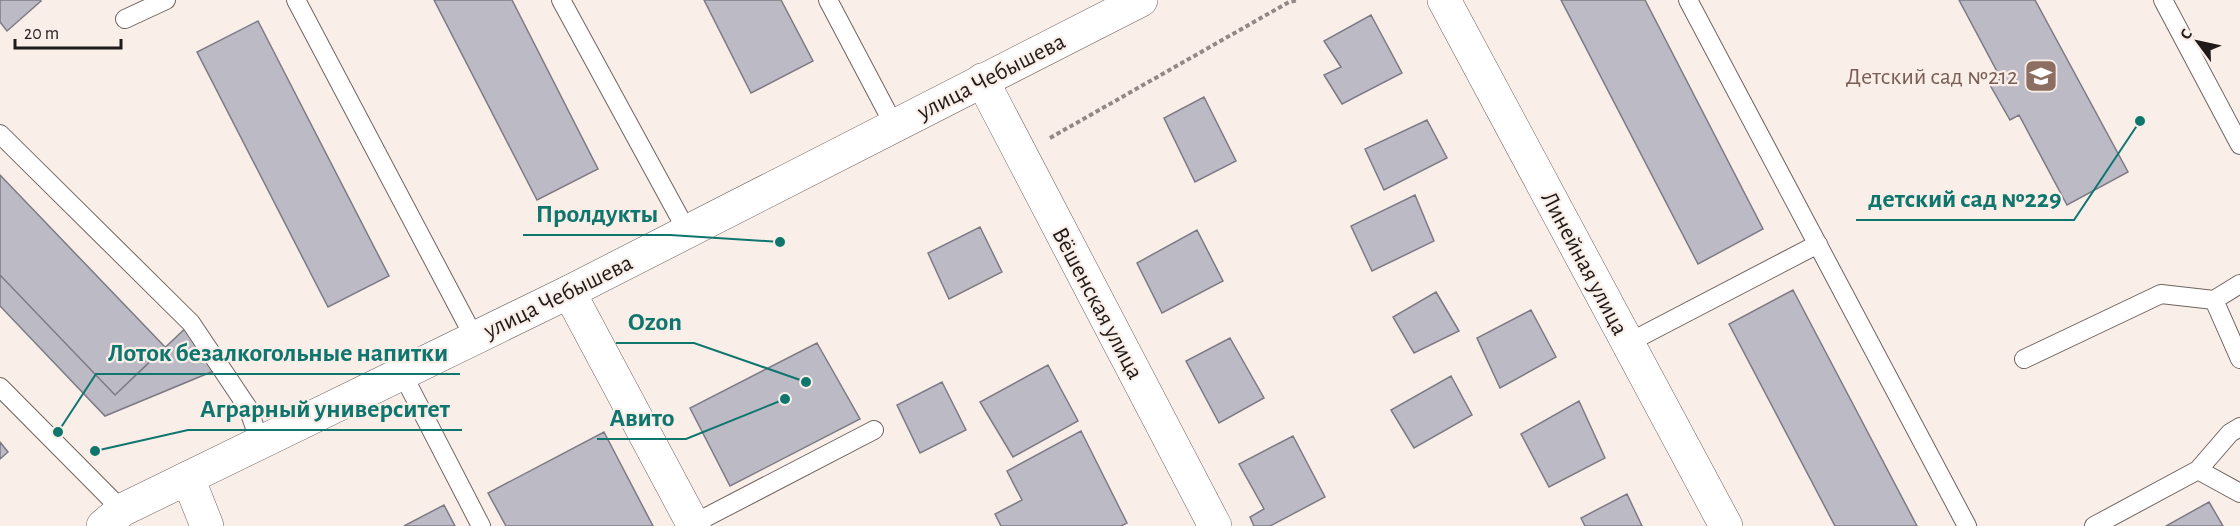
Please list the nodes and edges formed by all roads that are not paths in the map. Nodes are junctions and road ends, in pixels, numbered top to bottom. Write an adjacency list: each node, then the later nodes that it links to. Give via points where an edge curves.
1 (166, 0): 10 (lane)
2 (296, 0): 20 (lane)
3 (561, 0): 15 (lane)
4 (828, 0): 12 (lane)
5 (1141, 0): 9 (street, улица Чебышева)
6 (1444, 0): 21 (street, Линейная улица)
7 (1688, 0): 16 (lane)
8 (2163, 0): 14 (lane)
9 (1102, 9): 11 (street, улица Чебышева)
10 (125, 19)
11 (982, 80): 12 (street, улица Чебышева); 36 (street, Вёшенская улица)
12 (894, 125): 15 (street, улица Чебышева)
13 (0, 134): 28 (lane, via 191,323 248,408)
14 (2240, 145)
15 (687, 231): 18 (street, улица Чебышева)
16 (1818, 244): 21 (lane); 38 (lane)
17 (2240, 284): 19 (lane)
18 (569, 292): 20 (street, улица Чебышева); 33 (street)
19 (2214, 300): 22 (lane, via 2161,294); 23 (lane)
20 (474, 337): 24 (street, улица Чебышева)
21 (1628, 343): 37 (street, Линейная улица)
22 (2024, 359)
23 (2240, 359)
24 (402, 373): 28 (street, улица Чебышева); 35 (lane)
25 (0, 387): 32 (lane)
26 (2240, 427): 29 (lane, via 2230,433)
27 (874, 430): 33 (lane)
28 (261, 442): 30 (street, улица Чебышева)
29 (2198, 471): 31 (lane); 39 (lane)
30 (188, 478): 32 (street, улица Чебышева); 34 (street)
31 (2240, 493)
32 (113, 518)
33 (693, 525)
34 (207, 526)
35 (481, 526)
36 (1215, 526)
37 (1726, 526)
38 (1967, 526)
39 (2094, 526)

